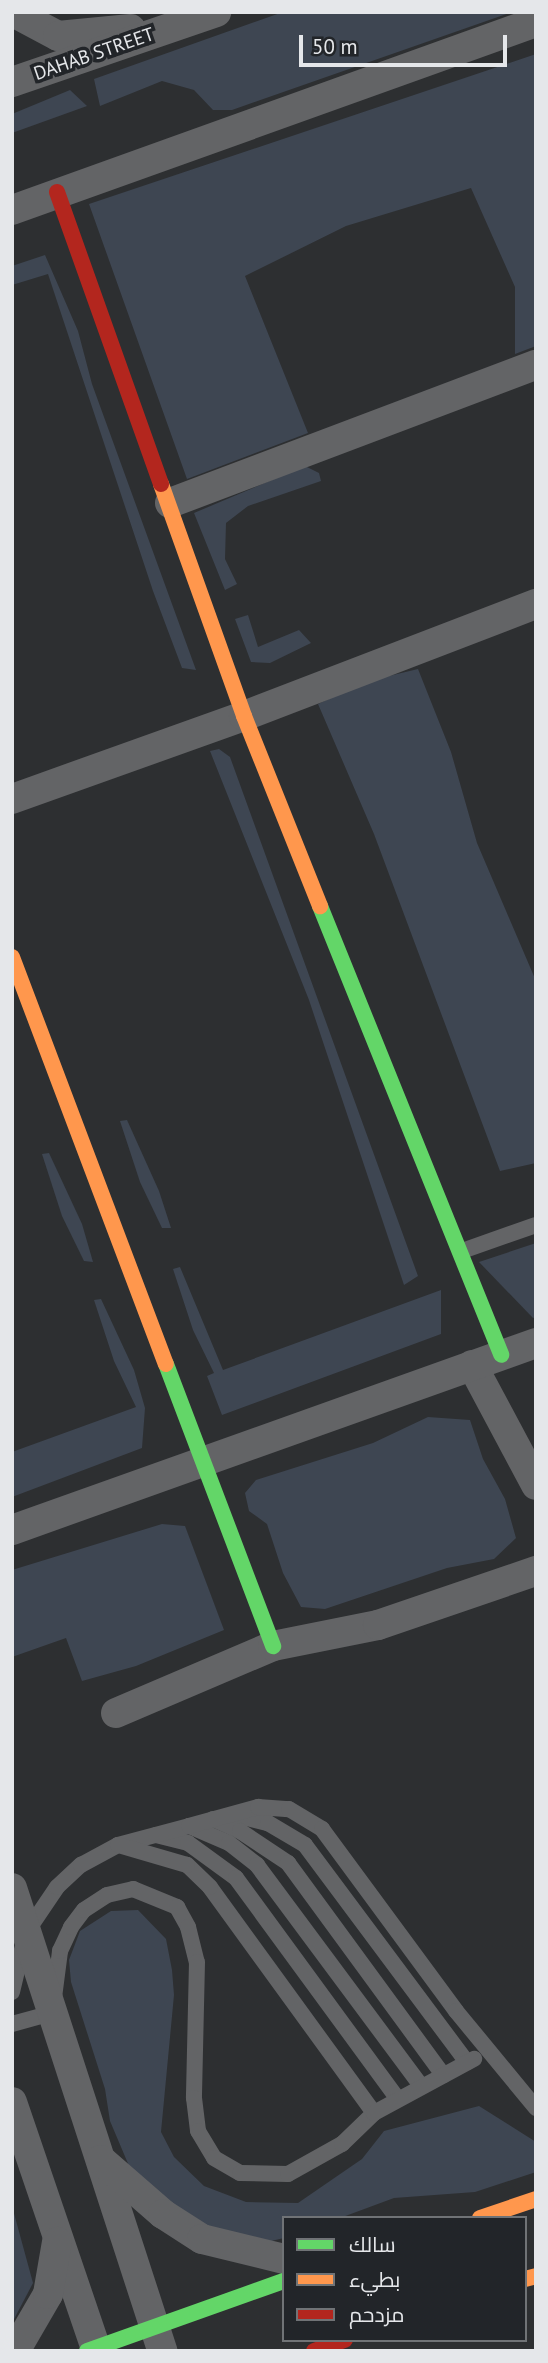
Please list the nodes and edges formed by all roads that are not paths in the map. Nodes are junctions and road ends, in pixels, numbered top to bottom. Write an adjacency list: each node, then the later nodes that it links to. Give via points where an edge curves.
1 (13, 12): 4 (street, via 58,36)
2 (216, 12): 4 (street, DAHAB STREET)
3 (536, 23): 6 (street)
4 (177, 26): 5 (street, DAHAB STREET)
5 (12, 82)
6 (57, 192): 7 (street); 9 (street)
7 (12, 210)
8 (536, 365): 9 (street)
9 (170, 503): 11 (street)
10 (536, 604): 11 (street)
11 (244, 716): 12 (street); 15 (street)
12 (12, 799)
13 (12, 957): 19 (street)
14 (536, 1225): 15 (lane)
15 (462, 1251): 17 (street)
16 (536, 1343): 17 (street)
17 (501, 1355): 18 (street)
18 (472, 1365): 19 (street); 20 (street)
19 (202, 1461): 21 (street); 23 (street)
20 (536, 1485)
21 (12, 1530)
22 (536, 1571): 23 (street, via 378,1625)
23 (273, 1646): 24 (street)
24 (116, 1713)
25 (233, 1814): 26 (lane); 35 (lane, via 258,1807 289,1809 322,1829); 36 (lane, via 268,1823 305,1845)
26 (213, 1819): 27 (lane); 37 (lane, via 288,1863)
27 (189, 1826): 28 (lane); 38 (lane, via 229,1843 257,1865)
28 (156, 1835): 29 (lane); 39 (lane, via 188,1843 236,1878)
29 (118, 1845): 31 (lane, via 81,1865 57,1887); 42 (lane, via 187,1865 210,1887)
30 (12, 1888): 31 (street)
31 (26, 1933): 32 (lane); 33 (street)
32 (12, 1992)
33 (52, 2013): 34 (lane); 42 (lane, via 61,1951 84,1910 107,1895 133,1889 155,1895 177,1907 188,1927 197,1962 194,2098 198,2131 214,2158 240,2173 288,2175 342,2144); 43 (street)
34 (12, 2024)
35 (489, 2052): 36 (lane); 41 (lane)
36 (467, 2062): 37 (lane)
37 (443, 2075): 38 (lane)
38 (421, 2086): 39 (lane)
39 (397, 2098): 42 (lane)
40 (12, 2102): 46 (street)
41 (536, 2108)
42 (374, 2113)
43 (99, 2158): 47 (street, via 163,2214 202,2239); 49 (street)
44 (536, 2199): 45 (street)
45 (486, 2216)
46 (58, 2238): 51 (street); 52 (street, via 48,2294)
47 (282, 2259)
48 (282, 2282): 49 (street)
49 (158, 2339): 51 (street)
50 (339, 2342): 53 (street)
51 (93, 2350)
52 (15, 2351)
53 (314, 2351)

